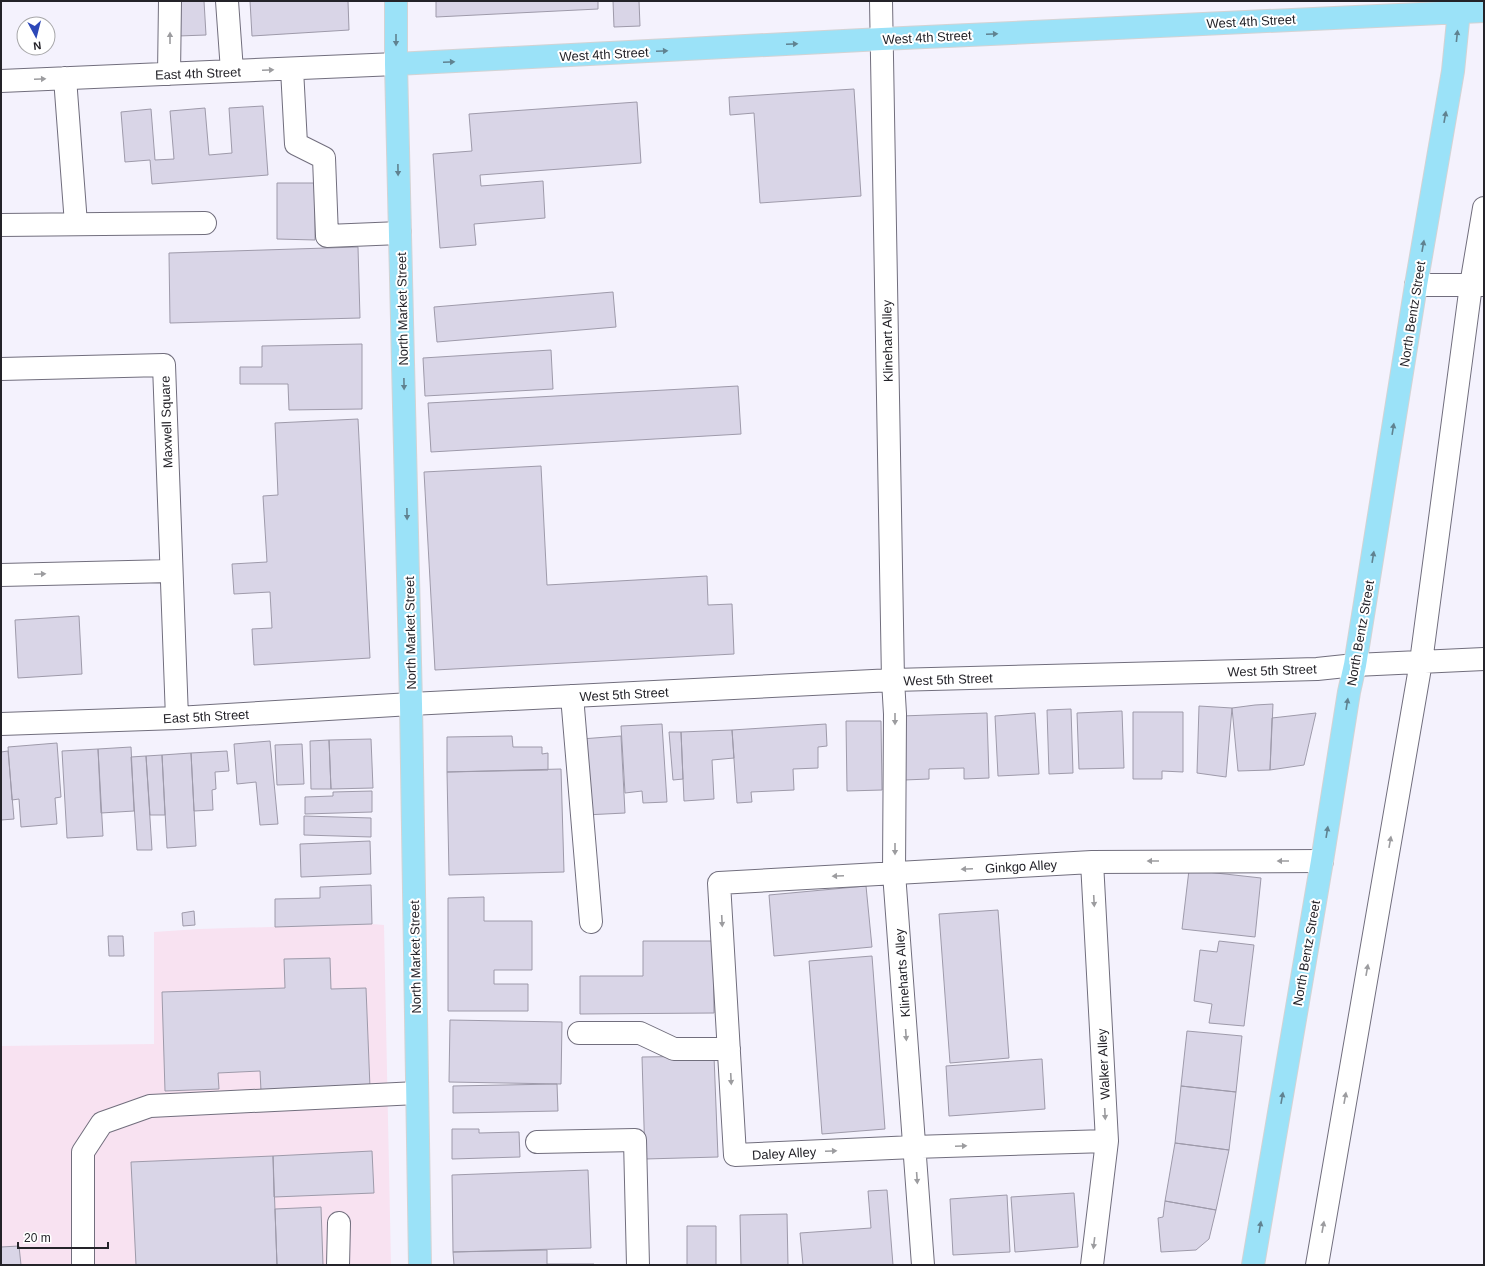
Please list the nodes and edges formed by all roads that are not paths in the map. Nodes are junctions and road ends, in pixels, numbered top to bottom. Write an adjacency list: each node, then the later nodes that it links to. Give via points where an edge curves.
1 (170, 1): 11 (street, one-way to 1)
2 (227, 1): 10 (street)
3 (396, 1): 8 (main road, North Market Street, one-way to 8)
4 (881, 1): 7 (street, Klinehart Alley)
5 (1460, 6): 6 (main road, West 4th Street); 7 (main road, West 4th Street, one-way to 5); 19 (main road, North Bentz Street, one-way to 5, via 1453,71)
6 (1484, 11)
7 (882, 39): 8 (main road, West 4th Street, one-way to 7); 27 (street, Klinehart Alley)
8 (396, 64): 9 (street, East 4th Street); 18 (main road, North Market Street, one-way to 18)
9 (292, 69): 10 (street, East 4th Street, one-way to 9); 18 (street, via 296,144 324,158 327,236)
10 (232, 71): 11 (street, East 4th Street)
11 (169, 74): 12 (street, East 4th Street)
12 (65, 78): 13 (street, East 4th Street, one-way to 12); 16 (street)
13 (1, 81)
14 (1484, 208): 20 (street)
15 (205, 223): 16 (street)
16 (76, 224): 17 (street)
17 (1, 225)
18 (400, 233): 29 (main road, North Market Street, one-way to 29)
19 (1416, 285): 20 (street); 26 (main road, North Bentz Street, one-way to 19)
20 (1478, 285): 25 (street)
21 (1, 369): 22 (street, Maxwell Square, via 164,364)
22 (171, 570): 23 (street, one-way to 22); 30 (street, Maxwell Square)
23 (1, 575)
24 (1484, 659): 25 (street, West 5th Street)
25 (1421, 662): 26 (street, West 5th Street); 51 (street, one-way to 25)
26 (1355, 665): 27 (street, West 5th Street, via 1317,669); 32 (main road, North Bentz Street, one-way to 26)
27 (893, 680): 28 (street, West 5th Street); 34 (street, Klineharts Alley, one-way to 34)
28 (572, 696): 29 (street, West 5th Street); 36 (street)
29 (412, 704): 30 (street, East 5th Street); 39 (main road, North Market Street)
30 (177, 718): 31 (street, East 5th Street)
31 (1, 724)
32 (1322, 861): 33 (street, Ginkgo Alley, one-way to 33); 50 (main road, North Bentz Street, one-way to 32)
33 (1092, 862): 34 (street, Ginkgo Alley, one-way to 34); 40 (street, Walker Alley, one-way to 40)
34 (894, 873): 35 (street, Ginkgo Alley, one-way to 35); 42 (street, Klineharts Alley, one-way to 42)
35 (719, 883): 38 (street, Daley Alley, one-way to 38)
36 (591, 922)
37 (579, 1033): 38 (street, via 640,1033 674,1050)
38 (729, 1049): 42 (street, Daley Alley, one-way to 42, via 735,1155)
39 (417, 1093): 44 (street, via 150,1106 102,1123 83,1152); 46 (main road, North Market Street)
40 (1107, 1141): 42 (street, Daley Alley, one-way to 40); 49 (street, Walker Alley, one-way to 49)
41 (538, 1142): 47 (street, via 635,1140)
42 (914, 1147): 48 (street, Klineharts Alley, one-way to 48)
43 (339, 1223): 45 (street)
44 (84, 1265)
45 (338, 1265)
46 (420, 1265)
47 (638, 1265)
48 (923, 1265)
49 (1092, 1265)
50 (1253, 1265)
51 (1317, 1265)

